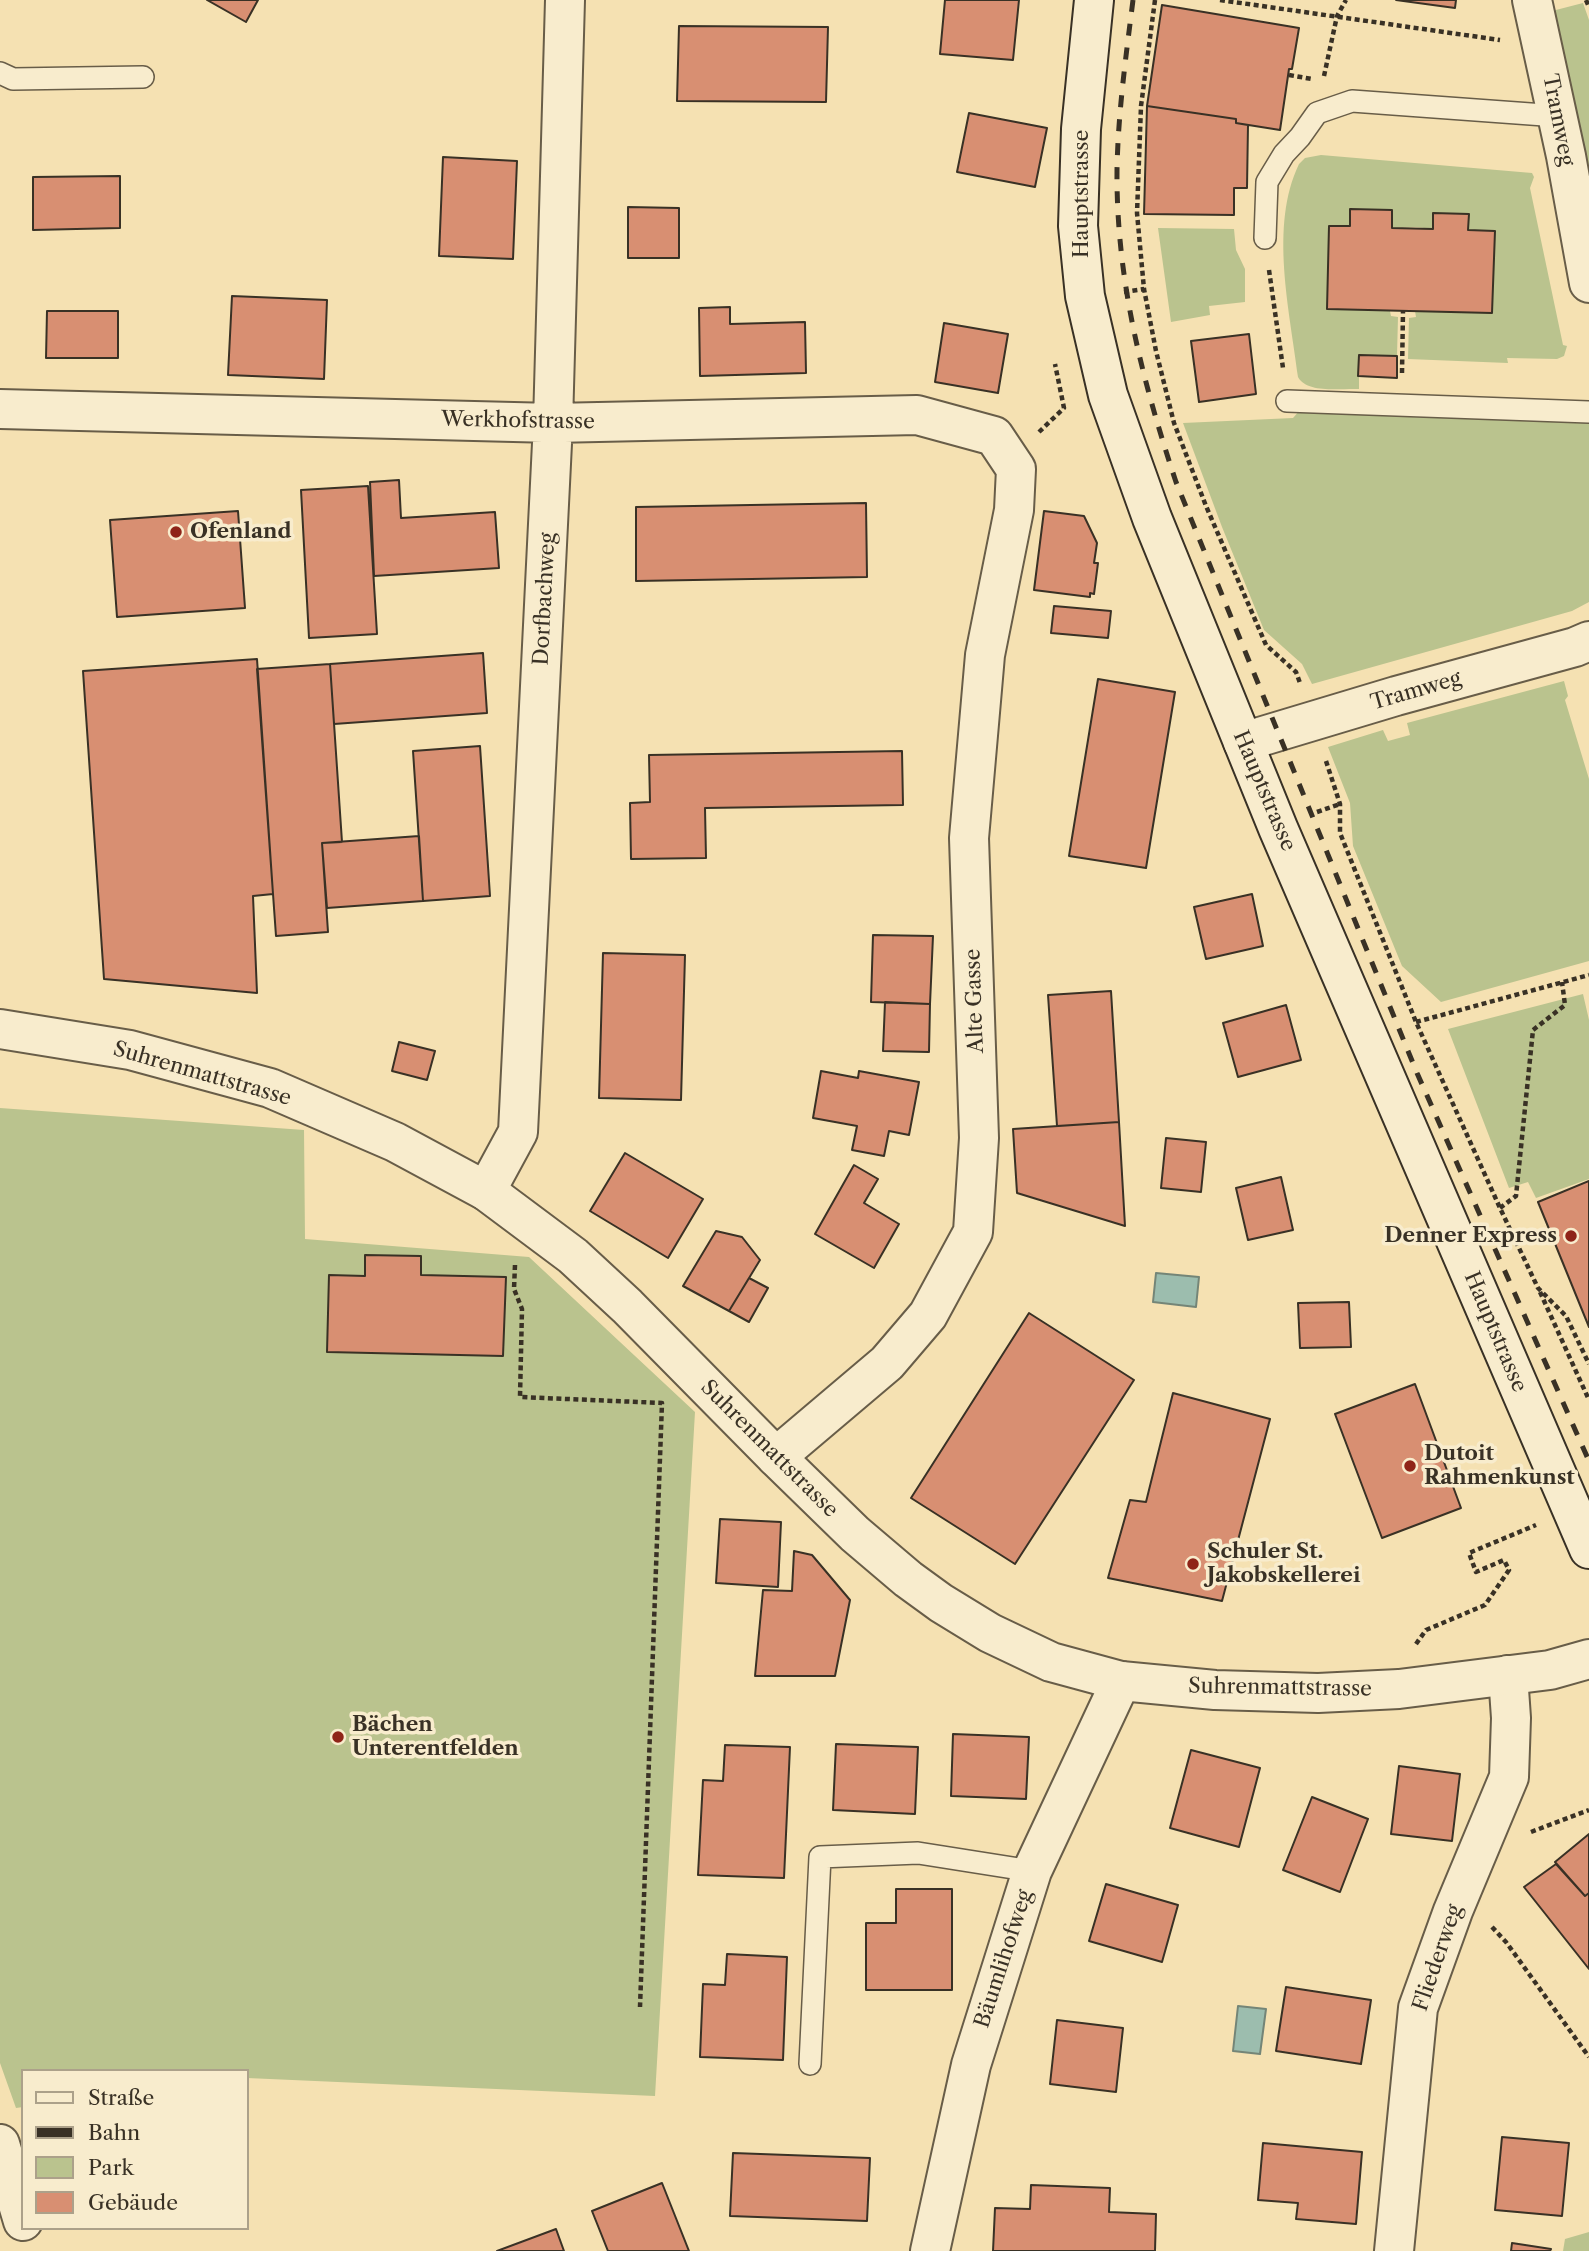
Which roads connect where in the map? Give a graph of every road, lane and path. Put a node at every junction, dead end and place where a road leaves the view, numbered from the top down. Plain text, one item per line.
1 (565, 0) edge
2 (1094, 0) edge
3 (1155, 0) edge
4 (1220, 0) edge
5 (1346, 0) edge
6 (1532, 0) edge
7 (1587, 0) edge
8 (1589, 7) edge
9 (1337, 16) junction
10 (1544, 47) junction
11 (0, 73) edge
12 (1289, 75) dead end
13 (143, 77) dead end
14 (1558, 116) junction
15 (1265, 238) joint
16 (1589, 283) edge
17 (1404, 311) dead end
18 (1054, 362) dead end
19 (1287, 401) joint
20 (1401, 405) junction
21 (0, 409) edge
22 (1589, 412) edge
23 (553, 423) junction
24 (1016, 470) junction
25 (1589, 641) edge
26 (1313, 721) junction
27 (1243, 742) junction
28 (1340, 804) junction
29 (1311, 814) dead end
30 (1589, 975) edge
31 (1562, 982) junction
32 (1416, 1022) junction
33 (0, 1029) edge
34 (486, 1191) junction
35 (1500, 1208) junction
36 (519, 1215) junction
37 (1538, 1288) junction
38 (1589, 1364) edge
39 (1589, 1400) edge
40 (776, 1457) junction
41 (1514, 1533) dead end
42 (1589, 1549) edge
43 (1411, 1650) dead end
44 (1589, 1659) edge
45 (1508, 1675) junction
46 (1121, 1681) junction
47 (1032, 1871) junction
48 (1461, 1892) junction
49 (640, 2007) dead end
50 (1589, 2057) edge
51 (810, 2064) dead end
52 (0, 2144) edge
53 (21, 2214) edge
54 (26, 2230) edge
55 (32, 2251) edge
56 (930, 2251) edge
57 (1394, 2251) edge

1 - 23 street, Dorfbachweg
2 - 27 street, Hauptstrasse
3 - 26 path
4 - 9 path
5 - 9 path
6 - 10 street, Tramweg
7 - 8 path
9 - 10 path
9 - 12 path
10 - 14 street, Tramweg
11 - 13 lane
14 - 15 lane
14 - 16 street, Tramweg
15 - 19 path
17 - 20 path
18 - 24 path
19 - 20 lane
20 - 22 lane
21 - 23 street, Werkhofstrasse
23 - 24 street, Werkhofstrasse
23 - 34 street, Dorfbachweg
24 - 40 street, Alte Gasse
25 - 26 street, Tramweg
26 - 27 street, Tramweg
26 - 28 path
27 - 42 street, Hauptstrasse
28 - 29 path
28 - 32 path
30 - 31 path
31 - 32 path
31 - 35 path
32 - 35 path
33 - 34 street, Suhrenmattstrasse
34 - 36 street, Suhrenmattstrasse
35 - 37 path
36 - 40 street, Suhrenmattstrasse
36 - 49 path
37 - 38 path
37 - 39 path
40 - 46 street, Suhrenmattstrasse
41 - 43 path
44 - 45 street, Suhrenmattstrasse
45 - 46 street, Suhrenmattstrasse
45 - 48 street, Fliederweg
46 - 47 street, Bäumlihofweg
47 - 51 lane
47 - 56 street, Bäumlihofweg
48 - 50 path
48 - 57 street, Fliederweg
52 - 53 street
54 - 55 street

